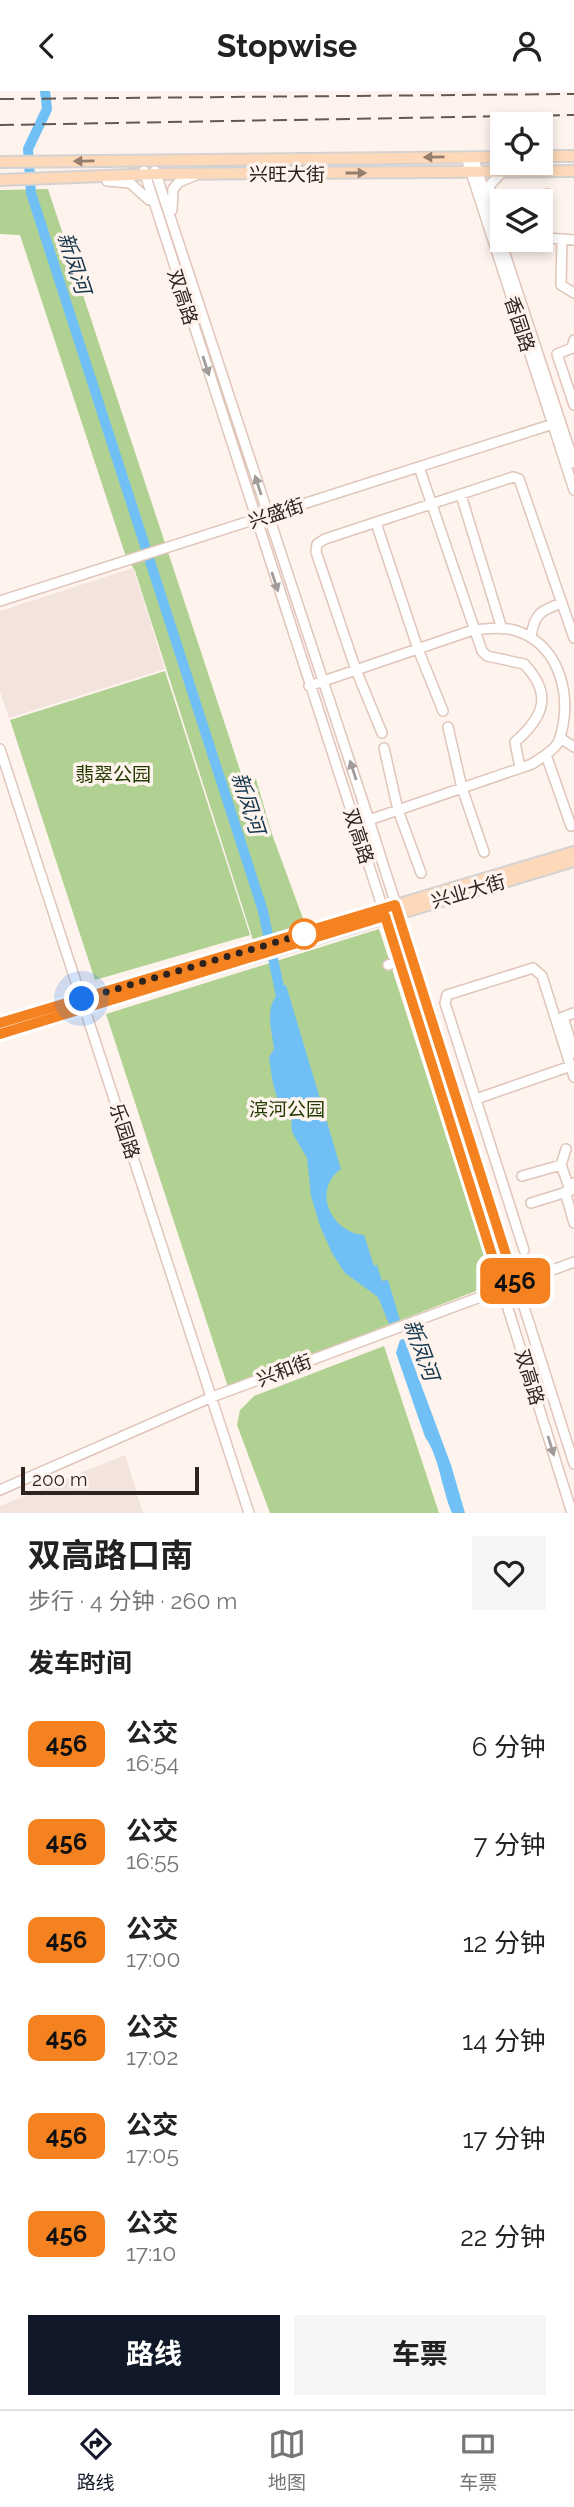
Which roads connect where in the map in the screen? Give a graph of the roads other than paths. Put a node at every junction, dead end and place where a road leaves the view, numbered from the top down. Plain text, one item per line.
1 (553, 156) edge
2 (574, 156) edge
3 (469, 157) junction
4 (490, 157) edge
5 (148, 160) junction
6 (188, 160) junction
7 (124, 161) junction
8 (5, 162) edge
9 (553, 171) edge
10 (574, 171) edge
11 (490, 172) edge
12 (474, 173) junction
13 (150, 174) junction
14 (195, 174) junction
15 (124, 175) junction
16 (499, 175) edge
17 (67, 177) junction
18 (5, 180) edge
19 (490, 189) edge
20 (490, 204) edge
21 (154, 206) junction
22 (553, 238) edge
23 (562, 239) junction
24 (574, 240) edge
25 (179, 246) junction
26 (506, 252) edge
27 (574, 293) edge
28 (574, 340) edge
29 (573, 402) edge
30 (553, 424) junction
31 (574, 463) edge
32 (418, 467) junction
33 (574, 490) edge
34 (461, 495) junction
35 (431, 505) junction
36 (268, 516) junction
37 (255, 520) junction
38 (376, 523) junction
39 (0, 601) edge
40 (562, 603) junction
41 (502, 629) junction
42 (473, 630) junction
43 (530, 637) junction
44 (574, 638) edge
45 (418, 649) junction
46 (356, 670) junction
47 (323, 681) junction
48 (309, 686) junction
49 (443, 711) dead end
50 (449, 727) dead end
51 (382, 733) dead end
52 (560, 738) junction
53 (574, 747) edge
54 (384, 748) dead end
55 (0, 749) edge
56 (546, 755) junction
57 (520, 768) junction
58 (462, 788) junction
59 (398, 810) junction
60 (369, 820) junction
61 (571, 826) dead end
62 (484, 852) dead end
63 (574, 852) edge
64 (574, 861) edge
65 (421, 873) dead end
66 (396, 909) junction
67 (384, 913) junction
68 (399, 961) junction
69 (388, 965) dead end
70 (83, 1004) junction
71 (574, 1013) edge
72 (0, 1023) edge
73 (0, 1034) edge
74 (574, 1053) edge
75 (571, 1066) junction
76 (574, 1077) edge
77 (476, 1099) junction
78 (566, 1149) dead end
79 (561, 1165) junction
80 (522, 1176) dead end
81 (570, 1189) edge
82 (531, 1203) dead end
83 (574, 1223) edge
84 (524, 1249) dead end
85 (574, 1262) edge
86 (515, 1283) junction
87 (502, 1287) junction
88 (212, 1397) junction
89 (574, 1464) edge
90 (0, 1490) edge
91 (249, 1513) edge
92 (572, 1513) edge

1 - 2 main road
3 - 4 main road, 兴旺大街
3 -> 6 main road, 兴旺大街
3 - 12 street, 香园路
5 - 6 main road, 兴旺大街
5 - 7 main road, 兴旺大街
5 - 13 street, 双高路
6 - 14 main road
7 -> 8 main road, 兴旺大街
7 - 15 main road
9 - 10 main road, 兴旺大街
11 - 12 main road, 兴旺大街
14 -> 12 main road, 兴旺大街
12 - 20 street, 香园路
12 - 30 street, 香园路
13 - 14 main road, 兴旺大街
13 - 15 main road, 兴旺大街
13 - 21 street, 双高路
13 - 25 street, 双高路
14 - 25 street
15 - 17 main road, 兴旺大街
16 - 19 street
17 - 18 main road, 兴旺大街
17 - 21 street
21 -> 37 street, 双高路
22 - 23 street
23 - 24 street
23 - 27 street
36 -> 25 street, 双高路
26 - 31 street, 香园路
28 - 29 street
30 - 32 street, 兴盛街
30 - 33 street, 香园路
32 - 35 street
32 - 36 street, 兴盛街
34 - 35 street
34 - 40 street
34 - 41 street
35 - 38 street
35 - 42 street
36 - 37 street, 兴盛街
36 - 47 street, 双高路
37 - 39 street, 兴盛街
37 -> 48 street, 双高路
38 - 45 street
38 - 46 street
40 - 43 street
40 - 44 street
41 - 42 street
41 - 43 street
42 - 45 street
42 - 57 street
43 - 52 street
45 - 46 street
45 - 49 street
46 - 47 street
46 - 51 street
47 - 48 street
60 -> 47 street, 双高路
48 - 67 street, 双高路
50 - 58 street
52 - 53 street
52 - 56 street
54 - 59 street
55 - 70 street, 乐园路
56 - 57 street
56 - 61 street
57 - 58 street
58 - 59 street
58 - 62 street
59 - 60 street
59 - 65 street
60 - 66 street, 双高路
63 - 66 main road, 兴业大街
64 - 66 main road, 兴业大街
66 - 67 main road, 兴业大街
66 - 86 street, 双高路
67 - 68 street, 双高路
67 - 70 main road, 兴业大街
68 - 69 street
68 - 87 street, 双高路
70 - 72 main road, 兴业大街
70 - 73 main road, 兴业大街
70 - 88 street, 乐园路
71 - 74 street
75 - 76 street
75 - 77 street
75 - 77 street
77 - 84 street
78 - 79 street
79 - 80 street
79 - 81 street
81 - 82 street
81 - 83 street
85 - 86 street, 兴和街
86 - 87 street, 兴和街
86 - 89 street, 双高路
87 - 88 street, 兴和街
87 -> 92 street, 双高路
88 - 90 street, 兴和街
88 - 91 street, 乐园路

